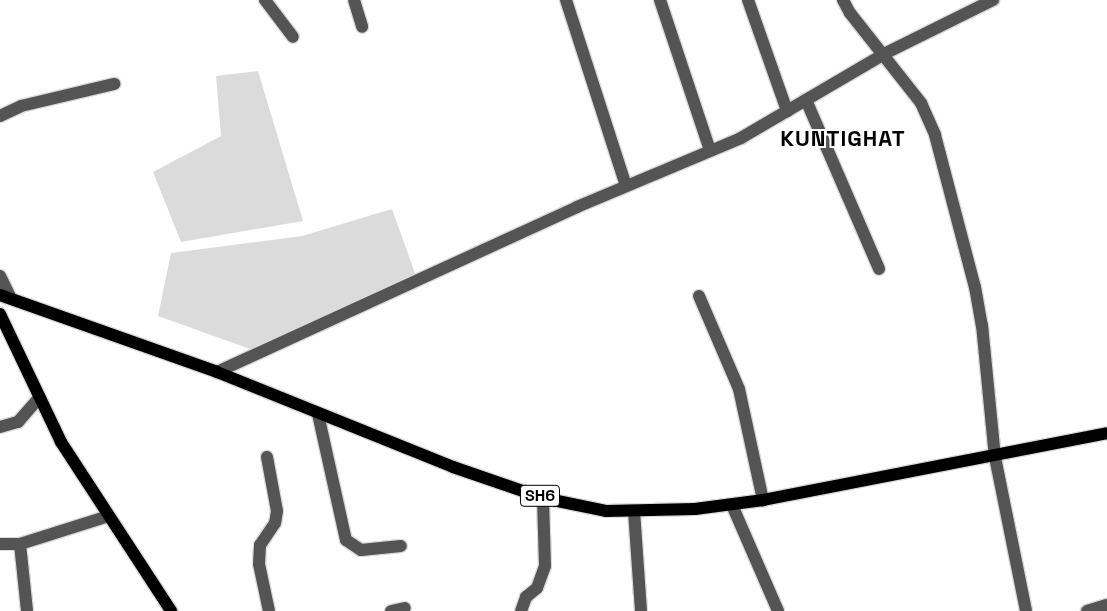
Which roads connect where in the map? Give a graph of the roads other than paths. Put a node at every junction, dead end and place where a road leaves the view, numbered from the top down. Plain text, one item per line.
1 (265, 0) edge
2 (354, 0) edge
3 (566, 0) edge
4 (660, 0) edge
5 (748, 0) edge
6 (844, 0) edge
7 (993, 0) edge
8 (362, 27) dead end
9 (293, 37) dead end
10 (884, 54) junction
11 (114, 84) dead end
12 (806, 100) junction
13 (788, 111) junction
14 (0, 116) edge
15 (710, 150) junction
16 (626, 186) junction
17 (879, 269) dead end
18 (0, 276) edge
19 (699, 296) dead end
20 (6, 297) edge
21 (0, 314) edge
22 (4, 334) edge
23 (217, 372) junction
24 (40, 398) junction
25 (318, 414) junction
26 (0, 427) edge
27 (1107, 434) edge
28 (267, 457) dead end
29 (995, 457) junction
30 (543, 498) junction
31 (762, 500) junction
32 (732, 505) junction
33 (634, 511) junction
34 (109, 516) junction
35 (0, 544) edge
36 (20, 544) junction
37 (401, 546) dead end
38 (1107, 605) edge
39 (405, 608) dead end
40 (27, 611) edge
41 (171, 611) edge
42 (269, 611) edge
43 (392, 611) edge
44 (521, 611) edge
45 (641, 611) edge
46 (778, 611) edge
47 (1026, 611) edge
48 (1087, 611) edge

1 - 9 street
2 - 8 street
3 - 16 street
4 - 15 street
5 - 13 street
6 - 10 street
7 - 10 street
10 - 12 street
10 - 29 street
11 - 14 street
12 - 13 street
12 - 17 street
13 - 15 street
15 - 16 street
16 - 23 street
18 - 20 street
19 - 31 street
20 - 23 main road, SH6
21 - 22 main road
22 - 24 main road
23 - 25 main road, SH6
24 - 26 street
24 - 34 main road
25 - 30 main road, SH6
25 - 37 street
27 - 29 main road, SH6
28 - 42 street
29 - 31 main road, SH6
29 - 47 street
30 - 33 main road, SH6
30 - 44 street
31 - 32 main road, SH6
32 - 33 main road, SH6
32 - 46 street
33 - 45 street
34 - 36 street
34 - 41 main road
35 - 36 street
36 - 40 street
38 - 48 street
39 - 43 street

